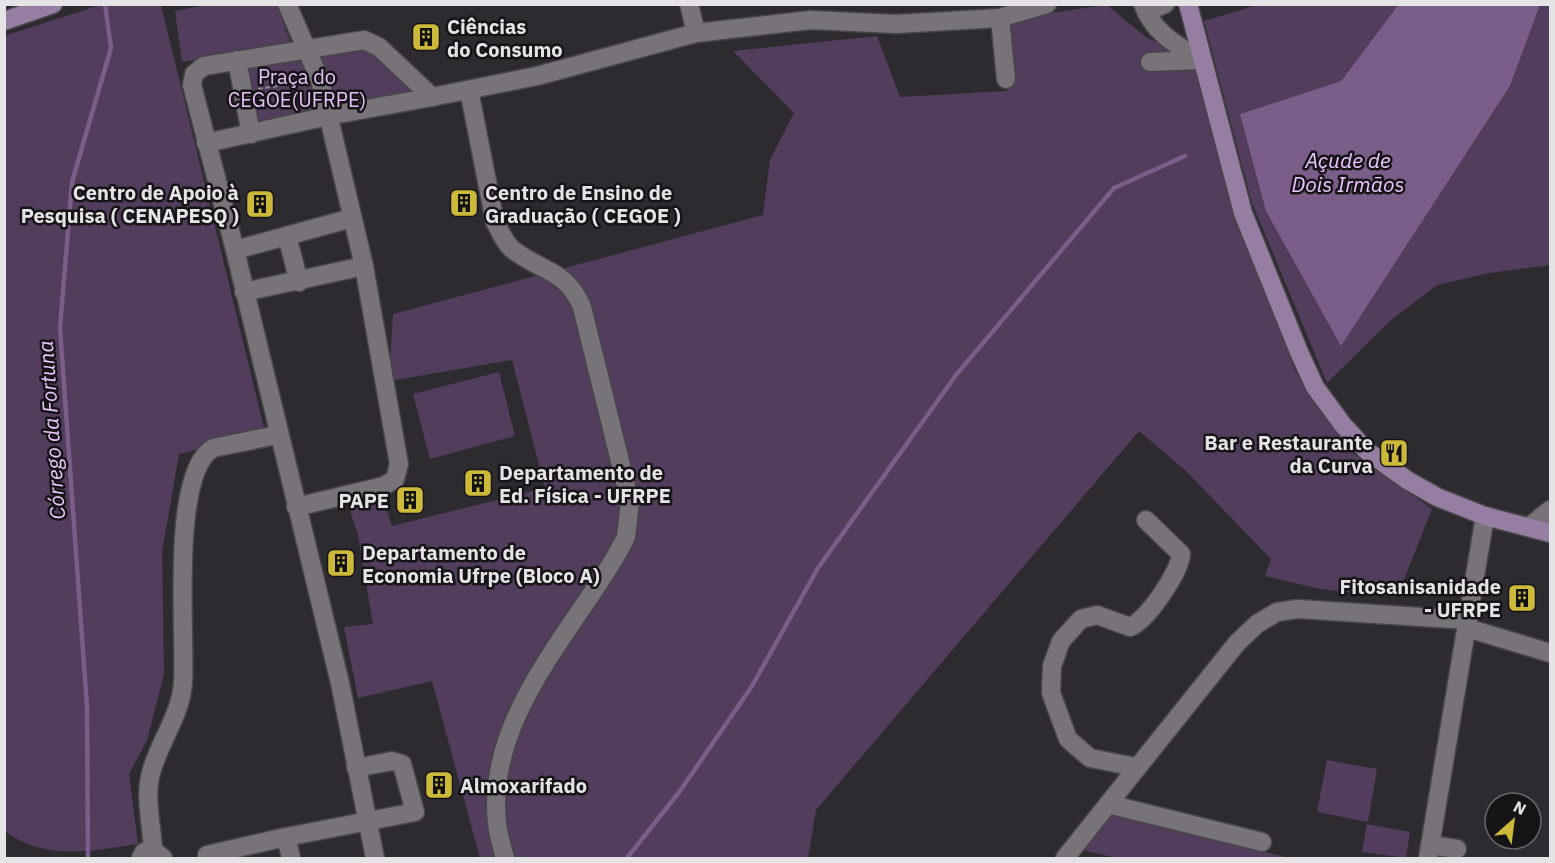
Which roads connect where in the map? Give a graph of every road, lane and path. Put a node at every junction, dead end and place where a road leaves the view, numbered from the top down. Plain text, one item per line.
1 (53, 4) edge
2 (286, 4) edge
3 (689, 4) edge
4 (1047, 4) edge
5 (1143, 4) edge
6 (1150, 4) edge
7 (1165, 4) edge
8 (1188, 4) edge
9 (1000, 18) junction
10 (4, 21) edge
11 (696, 33) junction
12 (304, 48) junction
13 (237, 60) junction
14 (1201, 60) junction
15 (1149, 62) dead end
16 (1006, 79) dead end
17 (320, 80) junction
18 (469, 90) junction
19 (243, 91) junction
20 (432, 97) junction
21 (328, 116) junction
22 (251, 134) junction
23 (206, 143) junction
24 (352, 218) junction
25 (287, 236) junction
26 (235, 250) junction
27 (364, 266) junction
28 (299, 282) junction
29 (244, 292) junction
30 (277, 435) junction
31 (296, 507) junction
32 (1551, 510) edge
33 (1485, 516) junction
34 (1146, 520) dead end
35 (1529, 527) junction
36 (1551, 533) edge
37 (1467, 624) junction
38 (1551, 653) edge
39 (1136, 767) junction
40 (356, 768) junction
41 (1107, 804) junction
42 (367, 821) junction
43 (286, 837) junction
44 (1262, 842) dead end
45 (1457, 849) dead end
46 (1429, 852) edge
47 (147, 855) edge
48 (207, 855) dead end
49 (291, 858) edge
50 (375, 858) edge
51 (505, 858) edge
52 (1065, 858) edge

1 - 10 main road
2 - 12 street
3 - 11 street
4 - 9 street
5 - 14 street
6 - 7 street
8 - 14 main road
9 - 11 street
9 - 16 street
11 - 18 street
12 - 13 street
12 - 17 street
12 - 20 street
13 - 19 street
13 - 23 street
14 - 15 street
14 - 33 main road
17 - 19 path
17 - 21 street
18 - 20 street
18 - 51 street
19 - 22 street
20 - 21 street
21 - 22 street
21 - 24 street
22 - 23 street
23 - 26 street
24 - 25 street
24 - 27 street
25 - 26 street
25 - 28 street
26 - 29 street
27 - 28 street
27 - 31 street
28 - 29 street
29 - 30 street
30 - 31 street
30 - 47 street
31 - 40 street
32 - 35 street
33 - 35 main road
33 - 37 street
34 - 39 street
35 - 36 main road
37 - 38 street
37 - 39 street
37 - 46 street
39 - 41 street
40 - 42 street
40 - 42 street
41 - 44 street
41 - 52 street
42 - 43 street
42 - 50 street
43 - 48 street
43 - 49 street
45 - 46 street

